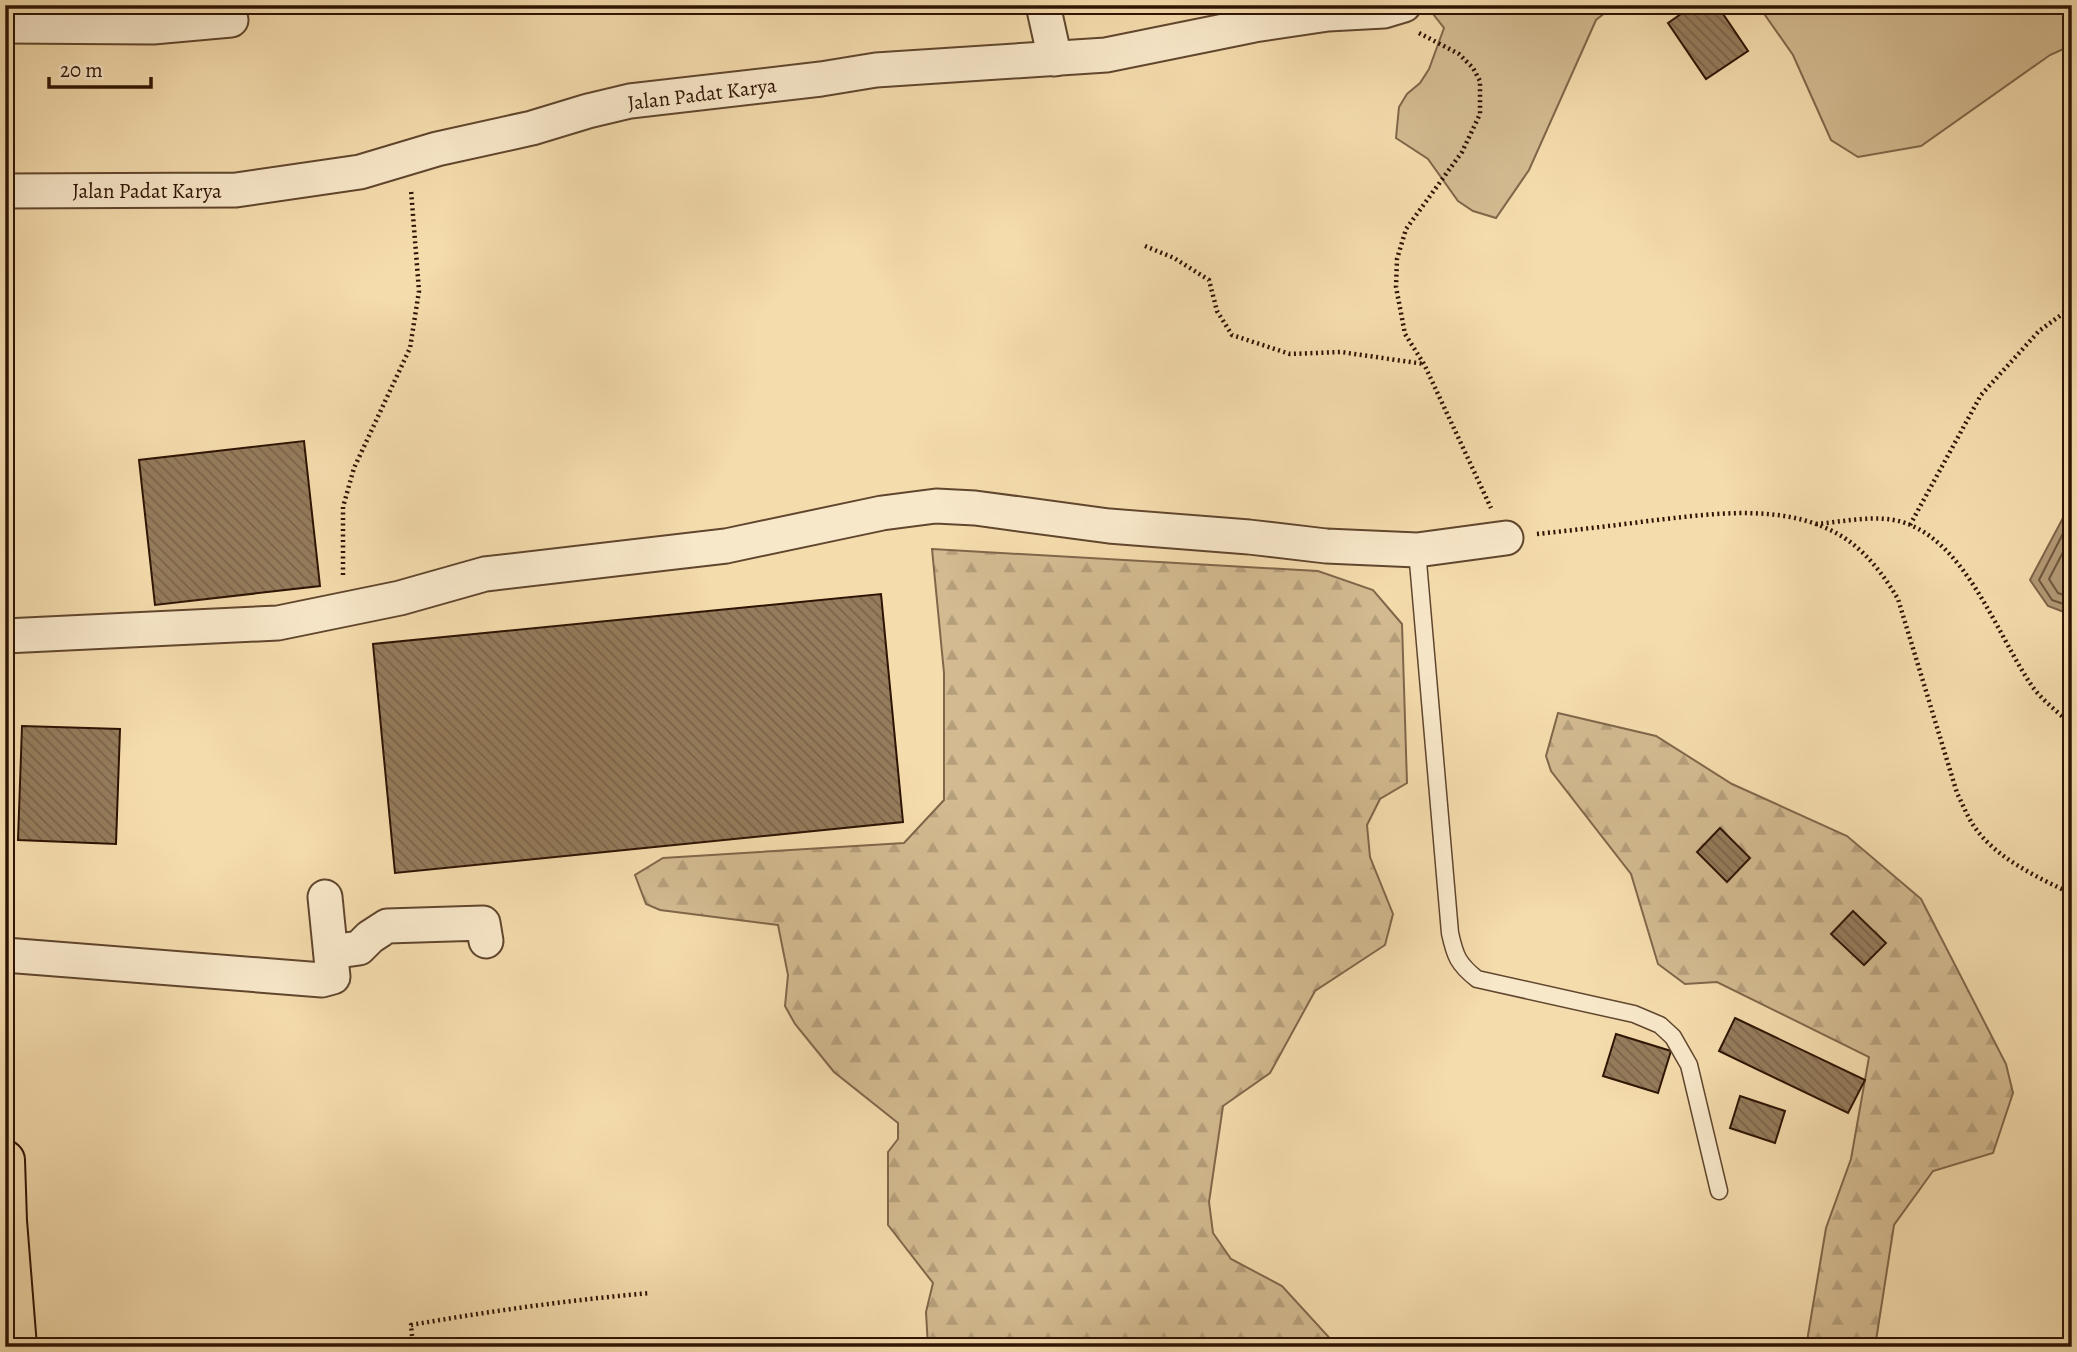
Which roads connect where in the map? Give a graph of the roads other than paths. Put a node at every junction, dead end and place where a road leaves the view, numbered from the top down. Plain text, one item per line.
1 (1043, 5) edge
2 (1394, 8) edge
3 (231, 20) dead end
4 (5, 26) edge
5 (1055, 59) junction
6 (5, 191) edge
7 (1506, 538) road end
8 (1417, 550) junction
9 (5, 636) edge
10 (325, 897) dead end
11 (486, 940) dead end
12 (331, 953) junction
13 (5, 955) edge
14 (5, 1160) edge
15 (1719, 1191) dead end
16 (18, 1347) edge

1 - 5 street
2 - 5 street, Jalan Padat Karya
3 - 4 street
5 - 6 street, Jalan Padat Karya
7 - 8 street
8 - 9 street
8 - 15 lane
10 - 12 street
11 - 12 street
12 - 13 street
14 - 16 highway

